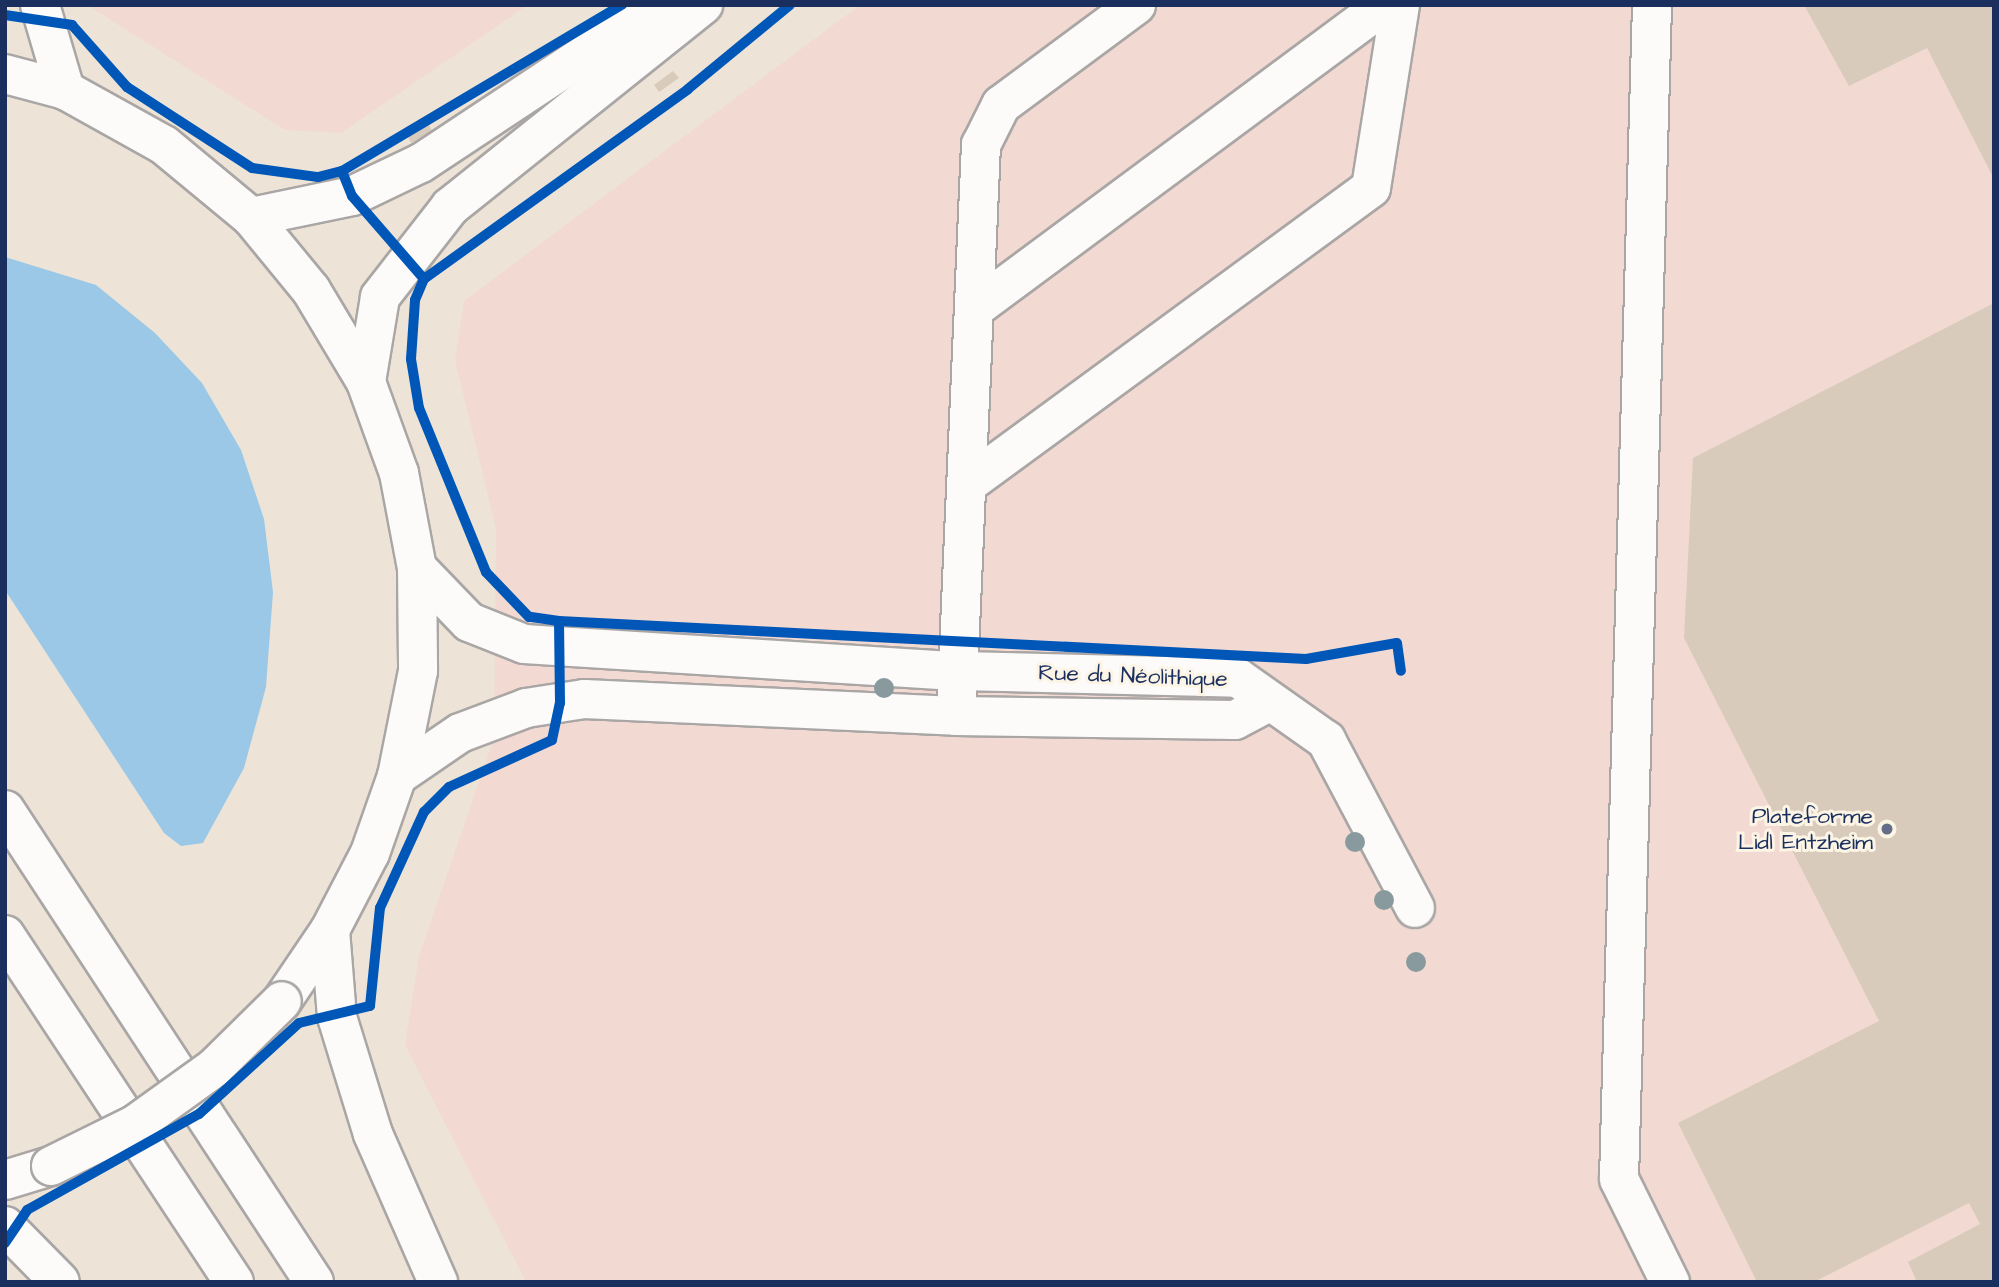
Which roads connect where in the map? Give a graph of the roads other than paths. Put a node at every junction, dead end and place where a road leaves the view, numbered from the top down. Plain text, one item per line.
1 (40, 5) edge
2 (660, 5) edge
3 (703, 5) edge
4 (1136, 5) edge
5 (1384, 5) edge
6 (1400, 5) edge
7 (1652, 5) edge
8 (5, 74) edge
9 (65, 90) junction
10 (251, 217) junction
11 (974, 309) junction
12 (366, 382) junction
13 (966, 485) junction
14 (417, 568) junction
15 (959, 671) junction
16 (1269, 702) junction
17 (956, 716) junction
18 (397, 776) junction
19 (5, 810) edge
20 (1415, 908) dead end
21 (330, 930) junction
22 (5, 935) edge
23 (5, 1180) edge
24 (5, 1226) edge
25 (60, 1282) edge
26 (234, 1282) edge
27 (314, 1282) edge
28 (438, 1282) edge
29 (1671, 1282) edge

1 - 9 main road
2 - 10 main road
3 - 12 main road
4 - 11 main road
5 - 11 main road
6 - 13 main road
7 - 29 main road
8 - 9 main road
9 - 10 main road
10 - 12 main road
11 - 13 main road
12 - 14 main road
13 - 15 main road
14 - 15 main road, Rue du Néolithique
14 - 18 main road
15 - 16 main road, Rue du Néolithique
15 - 17 main road
16 - 17 main road, Rue du Néolithique
16 - 20 main road
17 - 18 main road, Rue du Néolithique
18 - 21 main road
19 - 27 main road
21 - 23 main road, bridge
21 - 28 main road
22 - 26 main road
24 - 25 main road

